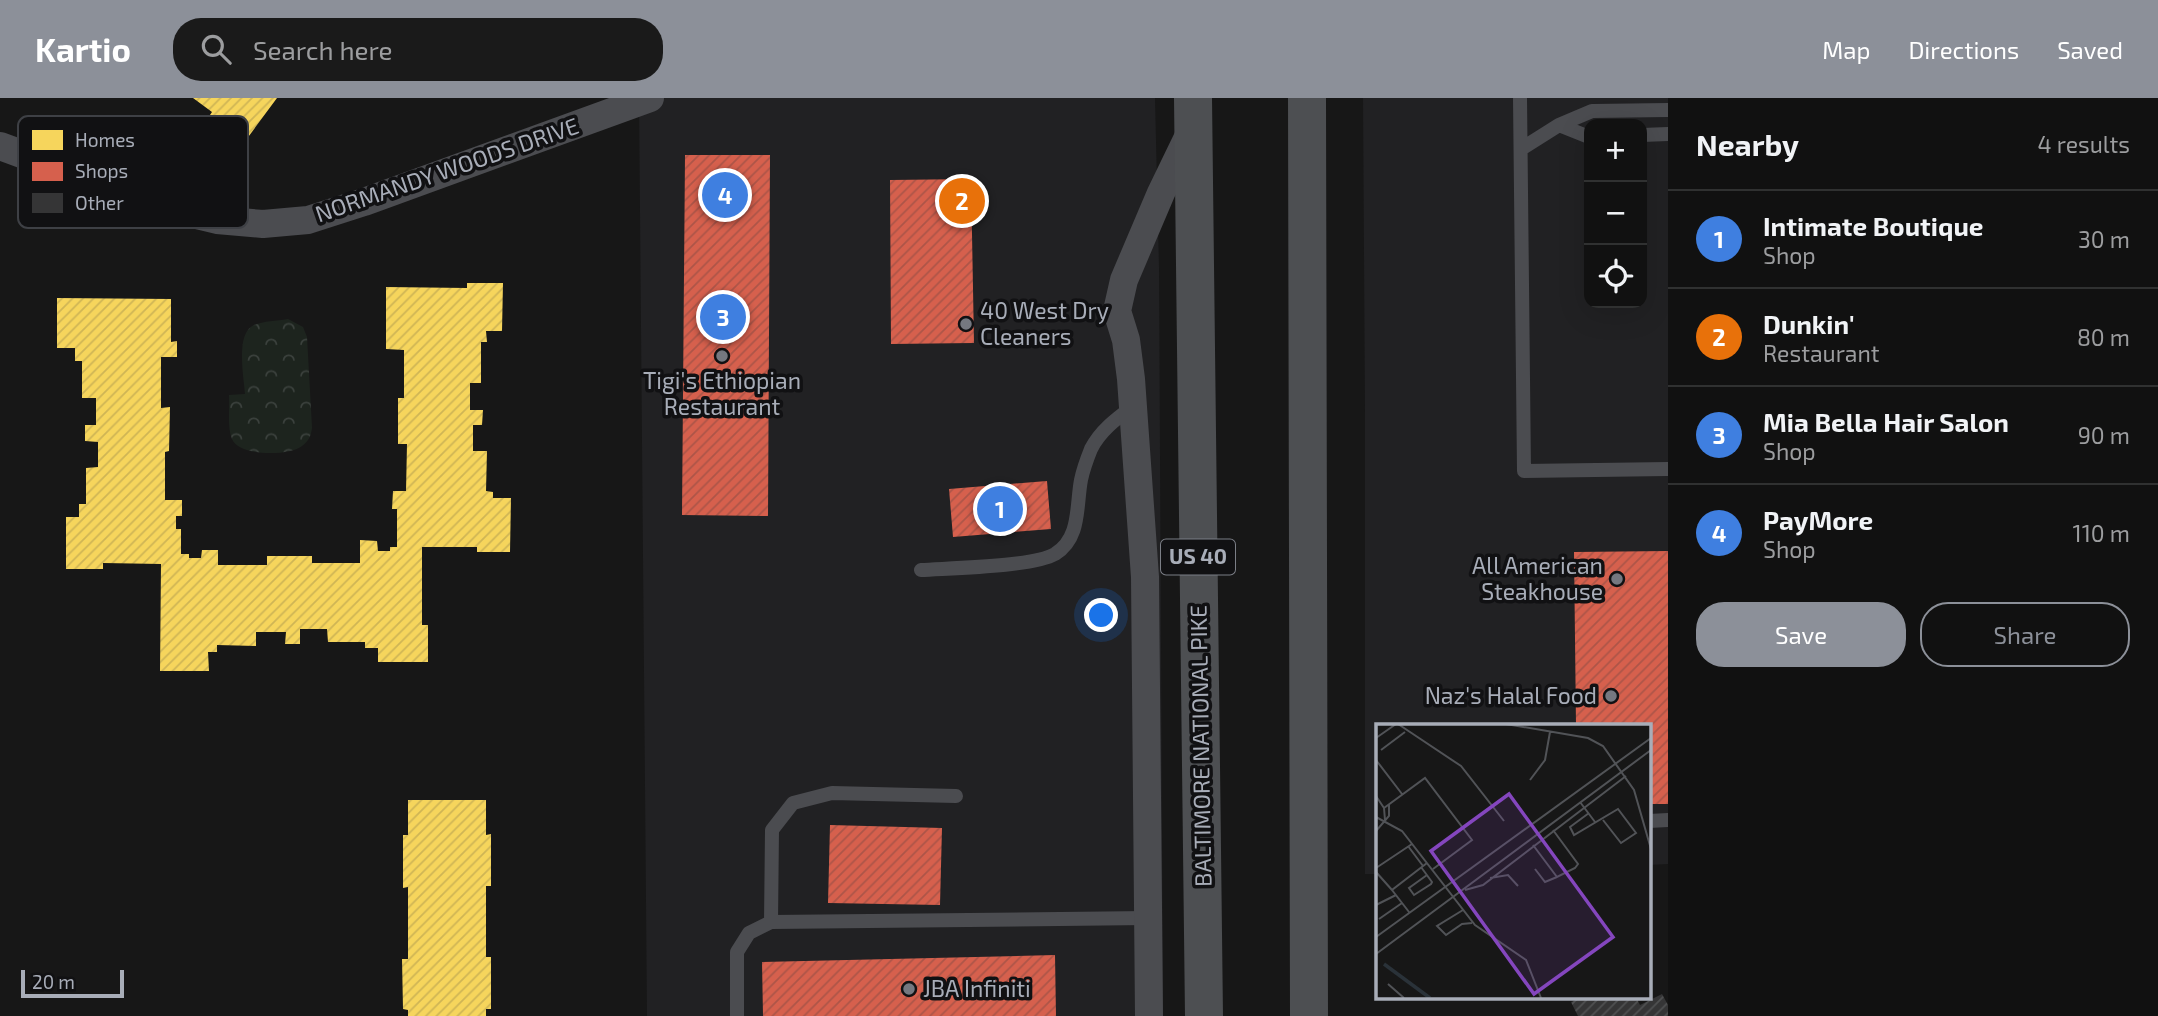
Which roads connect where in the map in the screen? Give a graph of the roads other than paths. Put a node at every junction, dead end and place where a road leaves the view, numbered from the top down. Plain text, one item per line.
1 (650, 98) edge
2 (1307, 98) edge
3 (1520, 98) edge
4 (1668, 110) edge
5 (1193, 113) edge
6 (1559, 125) junction
7 (1668, 134) edge
8 (1584, 135) edge
9 (1647, 135) edge
10 (0, 146) edge
11 (1521, 149) junction
12 (18, 153) edge
13 (248, 223) edge
14 (1132, 407) junction
15 (1668, 469) edge
16 (921, 570) dead end
17 (956, 796) dead end
18 (1668, 820) edge
19 (1650, 821) edge
20 (1148, 918) junction
21 (771, 922) junction
22 (737, 1016) edge
23 (1149, 1016) edge
24 (1204, 1016) edge
25 (1309, 1016) edge

1 - 13 street, NORMANDY WOODS DRIVE
2 - 25 main road
3 - 11 lane
4 - 6 lane
5 - 14 street
5 - 24 main road, BALTIMORE NATIONAL PIKE / US 40
6 - 8 lane
6 - 11 lane
7 - 9 lane
10 - 12 street, NORMANDY WOODS DRIVE
11 - 15 lane
14 - 16 lane
14 - 20 street
17 - 21 lane
18 - 19 lane
20 - 21 lane
20 - 23 street
21 - 22 lane

